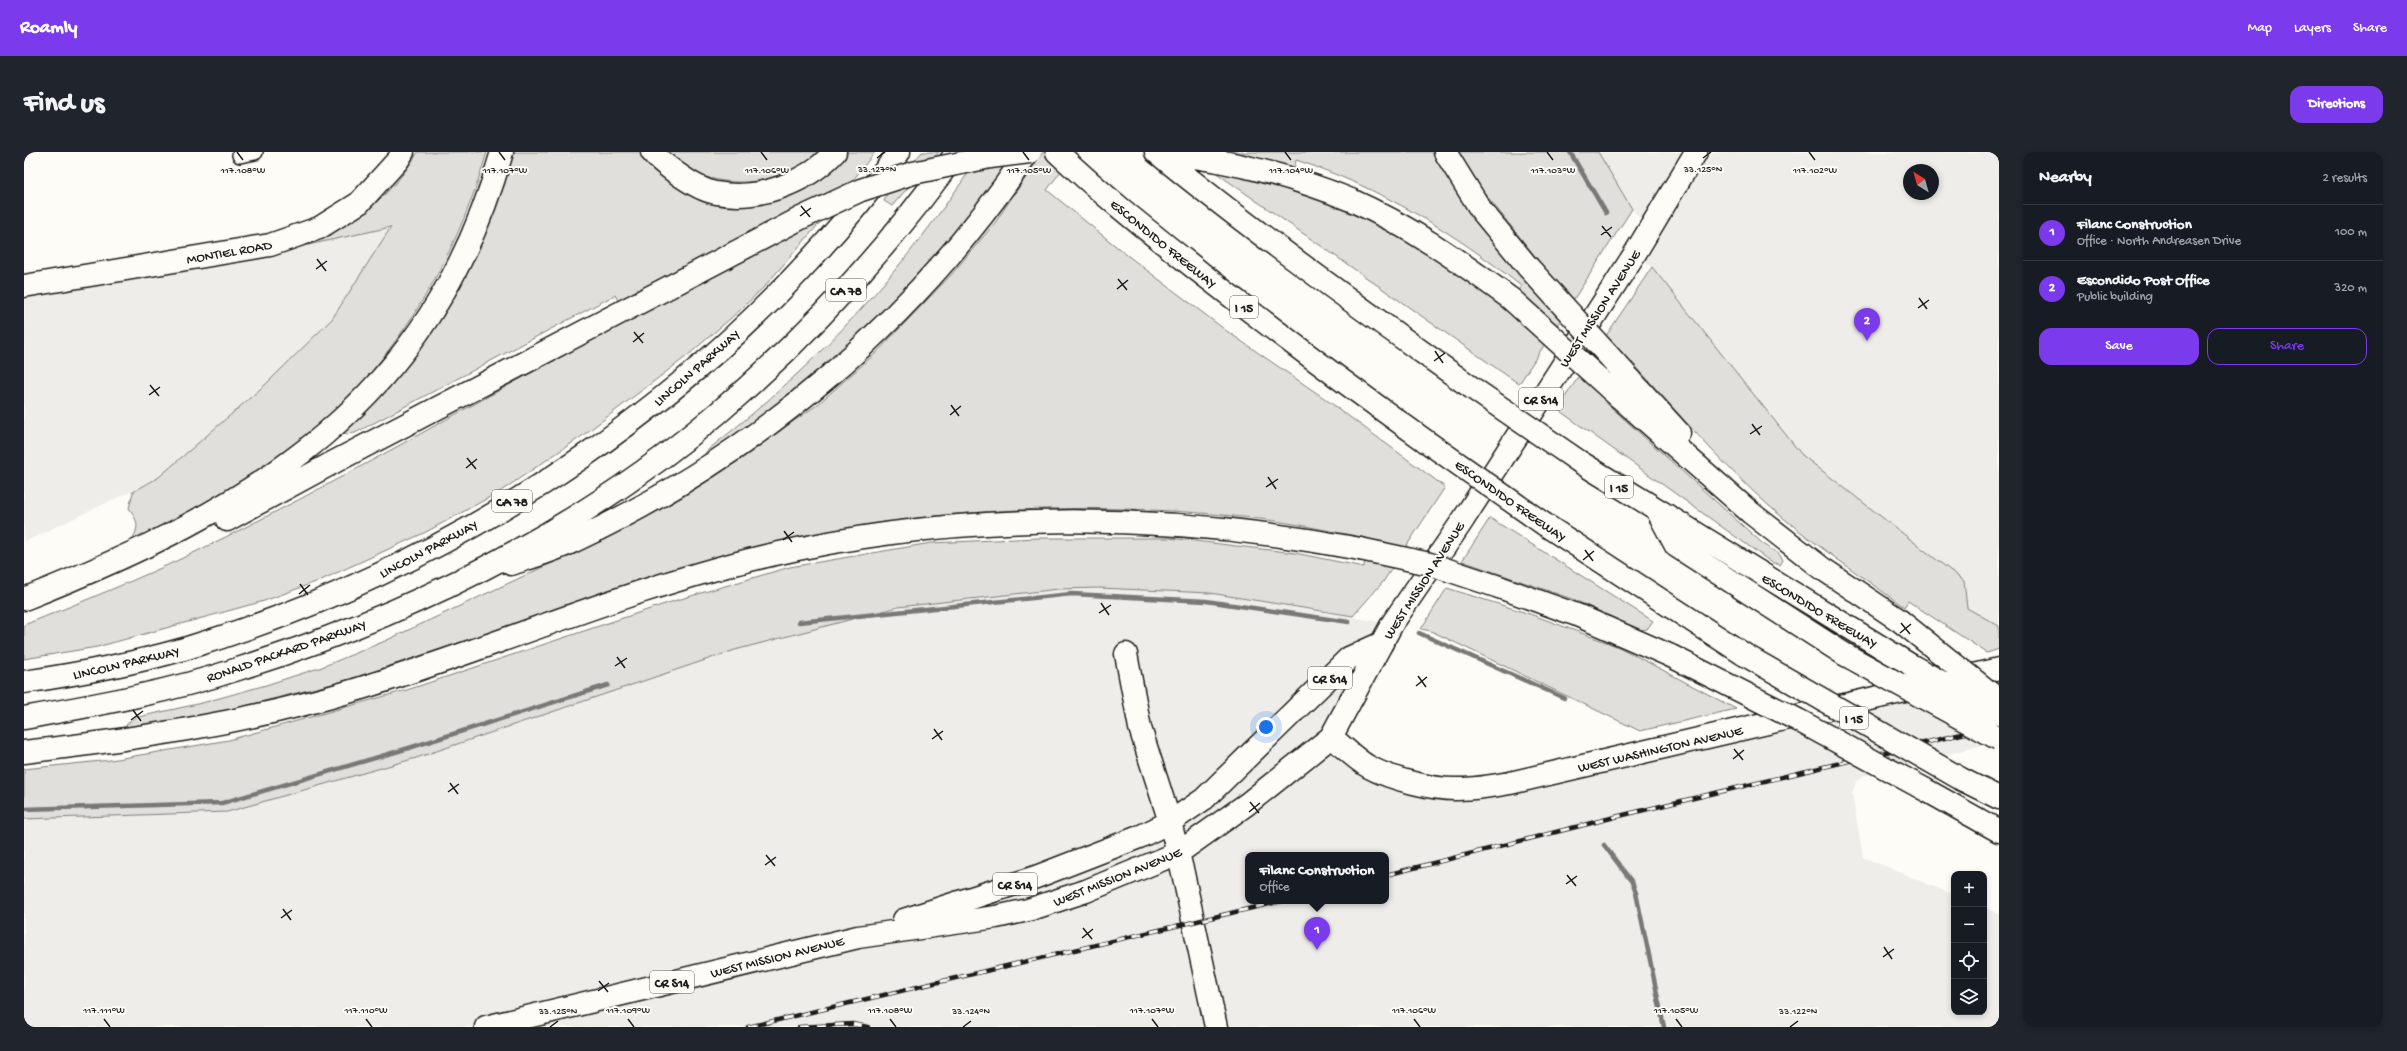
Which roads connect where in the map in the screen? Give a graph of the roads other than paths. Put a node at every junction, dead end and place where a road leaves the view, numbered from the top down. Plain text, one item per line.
1 (403, 152) edge
2 (502, 152) edge
3 (652, 152) edge
4 (835, 152) edge
5 (899, 152) edge
6 (958, 152) edge
7 (1029, 152) edge
8 (1157, 152) edge
9 (1445, 152) edge
10 (1696, 152) edge
11 (1063, 158) edge
12 (24, 286) edge
13 (1624, 387) junction
14 (1658, 512) junction
15 (450, 586) junction
16 (24, 599) edge
17 (24, 612) edge
18 (1382, 643) junction
19 (1126, 654) dead end
20 (1999, 668) edge
21 (24, 682) edge
22 (1999, 700) edge
23 (1999, 714) edge
24 (1791, 717) junction
25 (24, 718) edge
26 (1331, 737) junction
27 (1999, 739) edge
28 (24, 752) edge
29 (1999, 798) edge
30 (1170, 822) junction
31 (1999, 831) edge
32 (1178, 854) junction
33 (858, 937) junction
34 (486, 1027) edge
35 (1216, 1027) edge

1 - 12 main road, MONTIEL ROAD
2 - 16 main road
3 - 4 main road
5 - 21 main road, LINCOLN PARKWAY / CA 78
6 - 15 main road, CA 78
7 - 15 main road
7 - 17 main road, bridge
8 - 13 main road, bridge
8 - 14 main road, ESCONDIDO FREEWAY / I 15, bridge
9 - 13 main road, bridge
10 - 18 main road, WEST MISSION AVENUE / CR S14
11 - 29 main road, ESCONDIDO FREEWAY / I 15, bridge
13 - 22 main road, bridge
14 - 23 main road, ESCONDIDO FREEWAY / I 15, bridge
14 - 27 main road, bridge
15 - 25 main road, RONALD PACKARD PARKWAY / CA 78
18 - 26 main road, WEST MISSION AVENUE / CR S14
18 - 30 main road, WEST MISSION AVENUE / CR S14
19 - 30 main road
20 - 24 main road, WEST WASHINGTON AVENUE
24 - 26 main road, WEST WASHINGTON AVENUE
24 - 28 main road, bridge
24 - 31 main road, bridge
26 - 32 main road, WEST MISSION AVENUE / CR S14
30 - 32 main road
30 - 33 main road, WEST MISSION AVENUE / CR S14
32 - 33 main road, WEST MISSION AVENUE / CR S14
32 - 35 main road
33 - 34 main road, WEST MISSION AVENUE / CR S14

